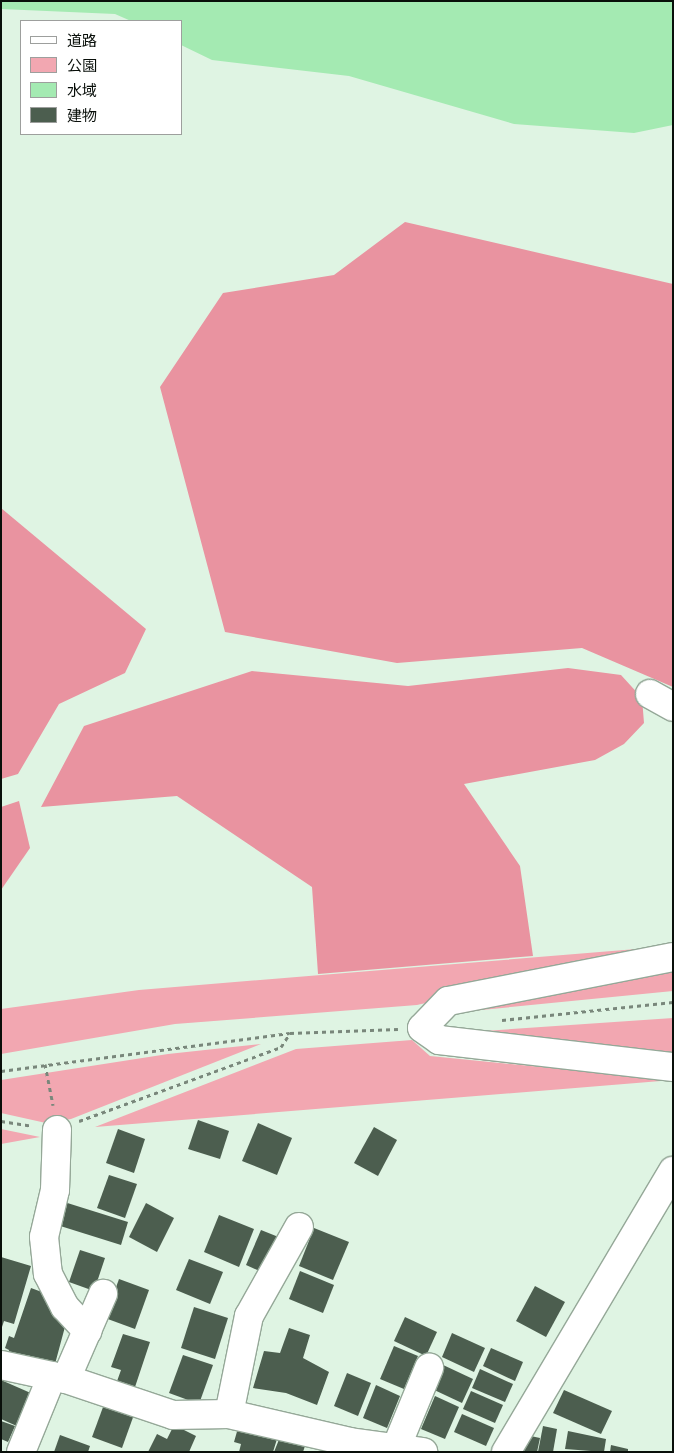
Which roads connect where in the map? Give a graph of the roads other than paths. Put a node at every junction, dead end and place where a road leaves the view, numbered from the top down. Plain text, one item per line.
1 (673, 957) edge
2 (673, 1067) edge
3 (57, 1130) road end
4 (673, 1171) edge
5 (300, 1227) dead end
6 (103, 1294) dead end
7 (87, 1332) junction
8 (1, 1365) edge
9 (429, 1368) dead end
10 (59, 1378) junction
11 (229, 1414) junction
12 (350, 1447) edge
13 (396, 1448) junction
14 (21, 1452) edge
15 (423, 1452) edge
16 (506, 1452) edge

1 - 2 street
3 - 7 street
4 - 16 street
5 - 11 street
6 - 7 street
7 - 10 street
8 - 10 street
9 - 13 street
10 - 11 street
10 - 14 street
11 - 12 street
12 - 13 street
13 - 15 street

